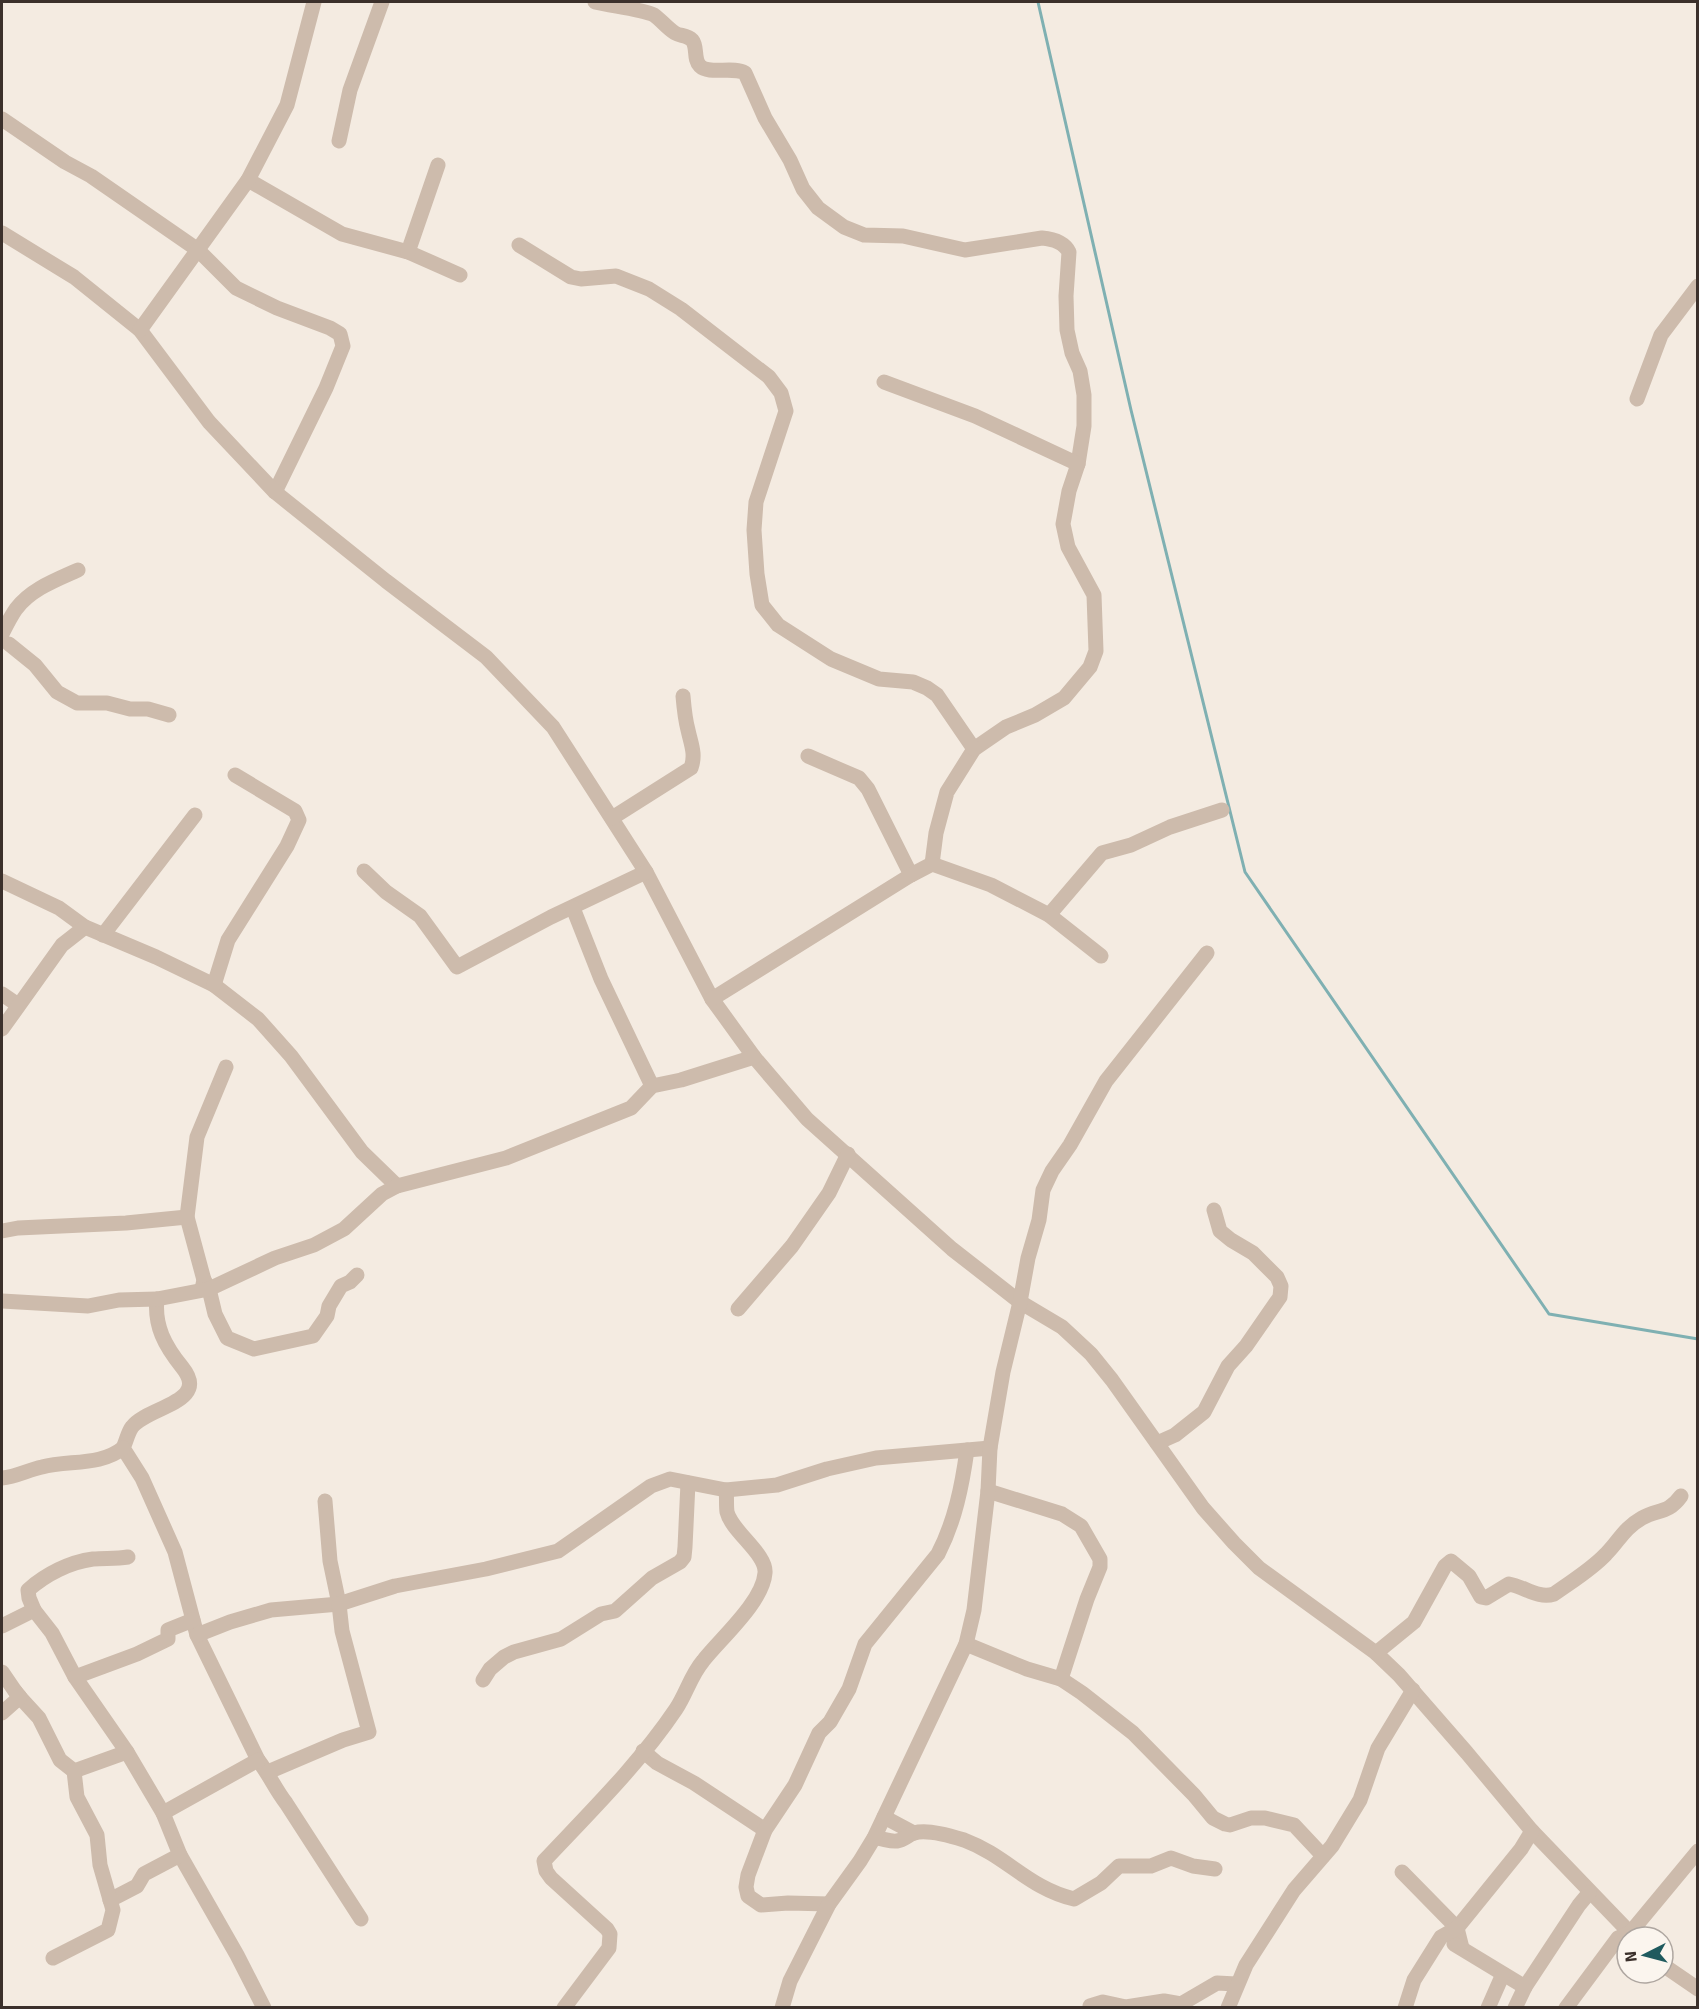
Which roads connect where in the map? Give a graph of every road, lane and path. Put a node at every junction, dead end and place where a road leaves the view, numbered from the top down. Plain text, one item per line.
1 (314, 2) edge
2 (382, 2) edge
3 (595, 2) edge
4 (2, 119) edge
5 (339, 141) dead end
6 (438, 165) dead end
7 (248, 180) junction
8 (2, 233) edge
9 (519, 245) dead end
10 (198, 250) junction
11 (408, 252) junction
12 (460, 275) dead end
13 (1698, 286) edge
14 (140, 330) junction
15 (884, 382) dead end
16 (1637, 399) dead end
17 (1078, 464) junction
18 (275, 492) junction
19 (78, 570) dead end
20 (3, 641) edge
21 (683, 696) dead end
22 (169, 715) dead end
23 (974, 749) junction
24 (808, 756) dead end
25 (235, 775) dead end
26 (1222, 810) dead end
27 (195, 815) dead end
28 (612, 818) junction
29 (932, 864) junction
30 (364, 871) dead end
31 (646, 872) junction
32 (910, 875) junction
33 (2, 881) edge
34 (573, 908) junction
35 (1049, 915) junction
36 (85, 927) junction
37 (103, 934) junction
38 (1207, 953) dead end
39 (1101, 956) dead end
40 (214, 985) junction
41 (2, 993) edge
42 (712, 999) junction
43 (18, 1005) junction
44 (2, 1029) edge
45 (754, 1057) junction
46 (226, 1067) dead end
47 (652, 1086) junction
48 (848, 1154) junction
49 (397, 1186) junction
50 (1214, 1210) dead end
51 (187, 1217) junction
52 (2, 1231) edge
53 (357, 1275) dead end
54 (205, 1286) junction
55 (157, 1299) junction
56 (2, 1301) edge
57 (1020, 1302) junction
58 (738, 1309) dead end
59 (1156, 1443) junction
60 (123, 1448) junction
61 (990, 1448) junction
62 (966, 1450) junction
63 (2, 1478) edge
64 (688, 1483) junction
65 (726, 1490) junction
66 (988, 1491) junction
67 (1681, 1496) dead end
68 (325, 1502) dead end
69 (128, 1557) dead end
70 (339, 1604) junction
71 (34, 1610) junction
72 (2, 1626) edge
73 (195, 1628) junction
74 (966, 1644) junction
75 (1376, 1653) junction
76 (2, 1671) edge
77 (75, 1677) junction
78 (1061, 1678) junction
79 (483, 1680) dead end
80 (1413, 1690) junction
81 (20, 1697) junction
82 (2, 1713) edge
83 (643, 1751) junction
84 (127, 1752) junction
85 (263, 1766) junction
86 (74, 1771) junction
87 (163, 1813) junction
88 (884, 1817) junction
89 (765, 1830) junction
90 (1532, 1831) junction
91 (914, 1833) junction
92 (874, 1838) junction
93 (1698, 1851) edge
94 (180, 1856) junction
95 (1323, 1856) junction
96 (1215, 1869) dead end
97 (1402, 1872) dead end
98 (1589, 1893) junction
99 (110, 1900) junction
100 (829, 1904) junction
101 (361, 1919) dead end
102 (1622, 1925) edge
103 (1640, 1925) edge
104 (1457, 1929) junction
105 (1441, 1936) junction
106 (1615, 1942) edge
107 (1462, 1948) junction
108 (53, 1958) dead end
109 (1675, 1973) edge
110 (1503, 1974) junction
111 (1236, 1984) junction
112 (1526, 1987) junction
113 (1698, 1989) edge
114 (1090, 2006) dead end
115 (264, 2007) edge
116 (564, 2007) edge
117 (782, 2007) edge
118 (1228, 2007) edge
119 (1405, 2007) edge
120 (1488, 2007) edge
121 (1515, 2007) edge
122 (1566, 2007) edge

1 - 7 street
2 - 5 street
3 - 17 street
4 - 10 street
6 - 11 street
7 - 10 street
7 - 11 street
8 - 14 street
9 - 23 street
10 - 14 street
10 - 18 street
11 - 12 street
13 - 16 street
14 - 18 street
15 - 17 street
17 - 23 street
18 - 28 street
19 - 20 street
20 - 22 street
21 - 28 street
23 - 29 street
24 - 32 street
25 - 40 street
26 - 35 street
27 - 37 street
28 - 31 street
29 - 32 street
29 - 35 street
30 - 34 street
31 - 34 street
31 - 42 street
32 - 42 street
33 - 36 street
34 - 47 street
35 - 39 street
36 - 37 street
36 - 43 street
37 - 40 street
38 - 57 street
40 - 49 street
41 - 43 street
42 - 45 street
43 - 44 street
45 - 47 street
45 - 48 street
46 - 51 street
47 - 49 street
48 - 57 street
48 - 58 street
49 - 54 street
50 - 59 street
51 - 52 street
51 - 54 street
53 - 54 street
54 - 55 street
55 - 56 street
55 - 60 street
57 - 59 street
57 - 61 street
59 - 75 street
60 - 63 street
60 - 73 street
61 - 62 street
61 - 66 street
62 - 65 street
62 - 89 street
64 - 65 street
64 - 70 street
64 - 79 street
65 - 83 street
66 - 74 street
66 - 78 street
67 - 75 street
68 - 70 street
69 - 71 street
70 - 73 street
70 - 85 street
71 - 72 street
71 - 77 street
73 - 77 street
73 - 85 street
74 - 78 street
74 - 88 street
75 - 80 street
76 - 81 street
77 - 84 street
78 - 95 street
80 - 90 street
80 - 95 street
81 - 82 street
81 - 86 street
83 - 89 street
83 - 116 street
84 - 86 street
84 - 87 street
85 - 87 street
85 - 101 street
86 - 99 street
87 - 94 street
88 - 91 street
88 - 92 street
89 - 100 street
90 - 98 street
90 - 104 street
91 - 92 street
91 - 96 street
92 - 100 street
93 - 103 street
94 - 99 street
94 - 115 street
95 - 111 street
97 - 104 street
98 - 102 street
98 - 112 street
99 - 108 street
100 - 117 street
104 - 105 street
104 - 107 street
105 - 107 street
105 - 119 street
106 - 122 street
107 - 110 street
109 - 113 street
110 - 112 street
110 - 120 street
111 - 114 street
111 - 118 street
112 - 121 street

